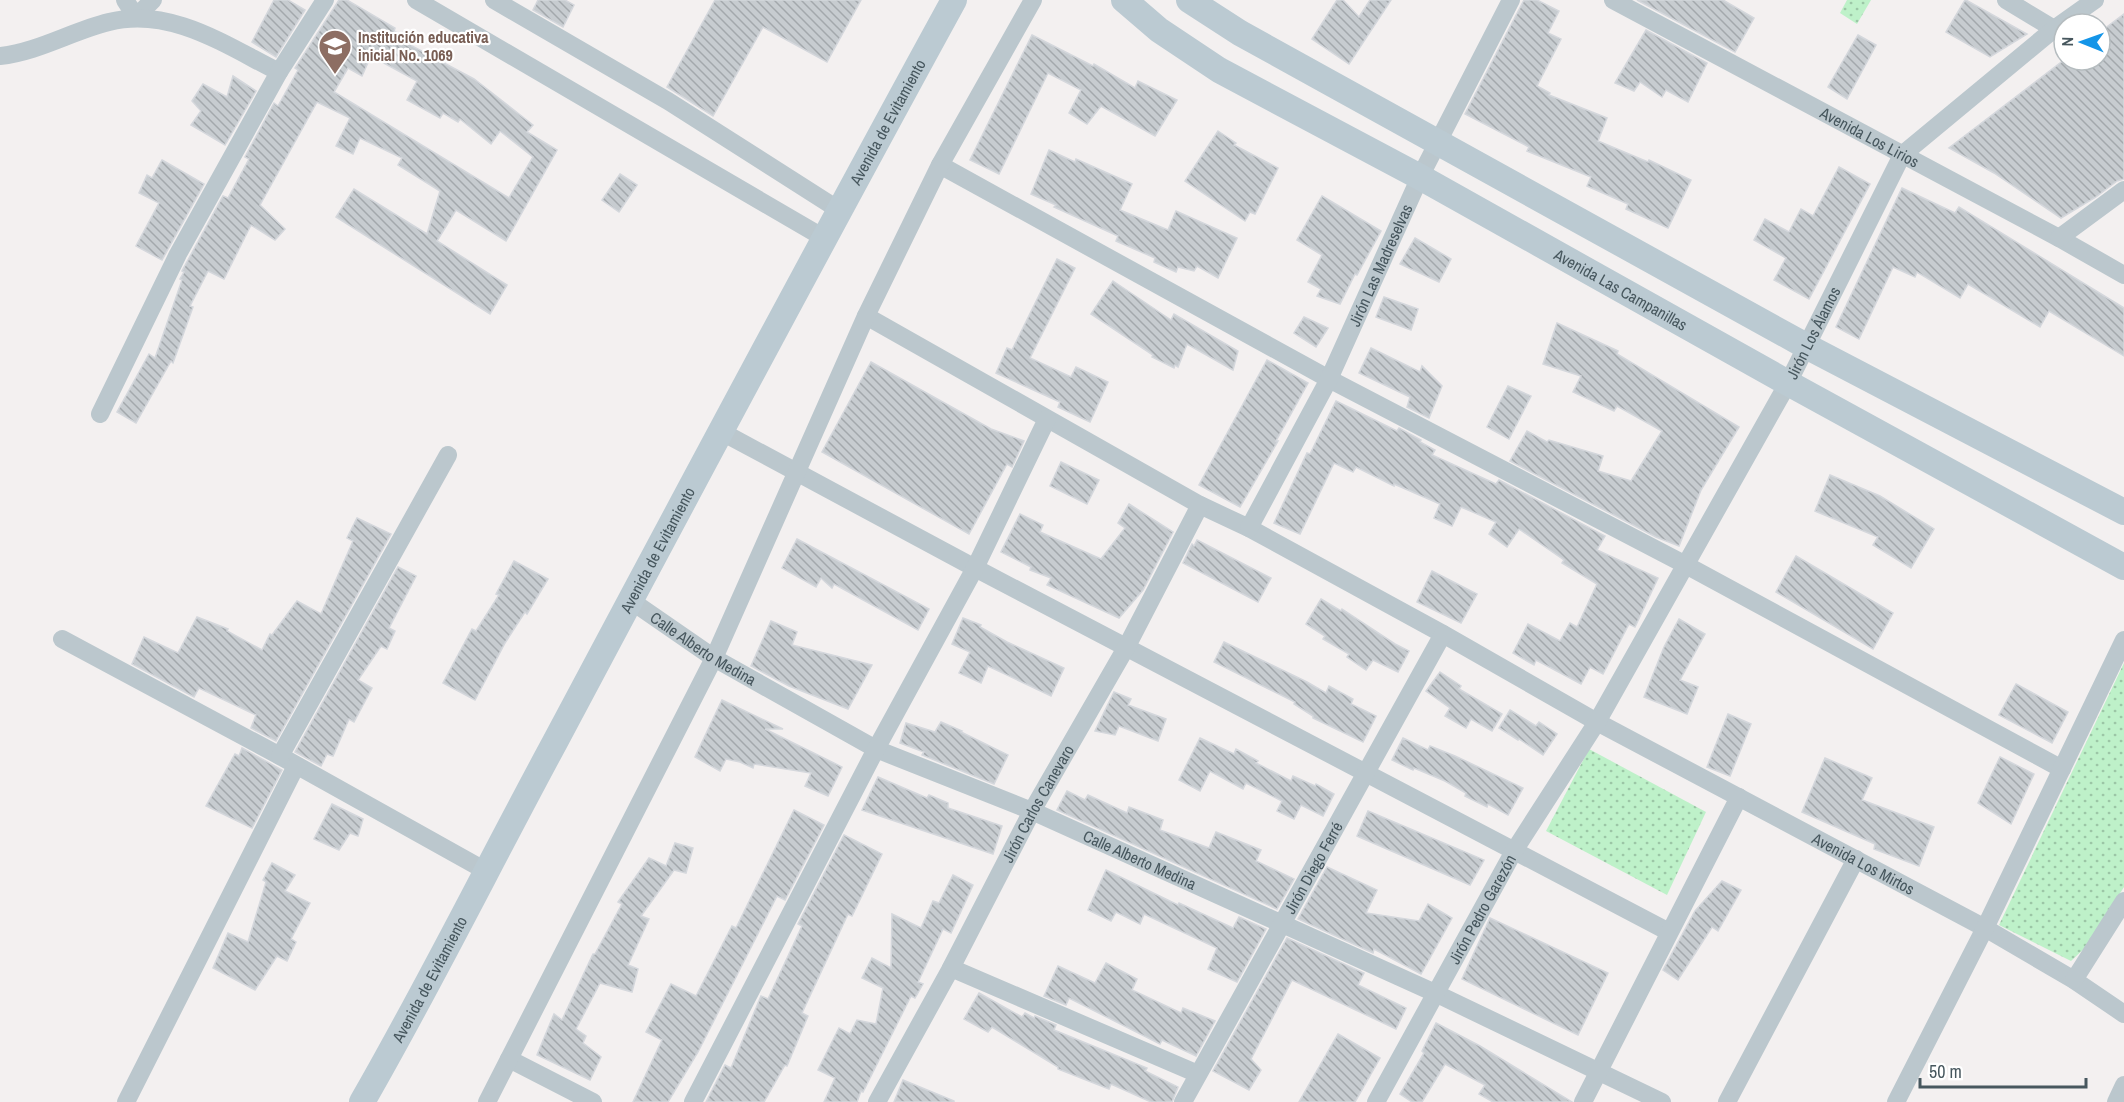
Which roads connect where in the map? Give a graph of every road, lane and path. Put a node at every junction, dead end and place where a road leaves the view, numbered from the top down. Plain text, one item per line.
1 (125, 0) edge
2 (153, 0) edge
3 (325, 0) edge
4 (416, 0) edge
5 (494, 0) edge
6 (954, 0) edge
7 (1033, 0) edge
8 (1124, 0) edge
9 (1189, 0) edge
10 (1511, 0) edge
11 (1613, 0) edge
12 (2006, 0) edge
13 (2095, 0) edge
14 (2078, 12) edge
15 (136, 17) junction
16 (2052, 28) edge
17 (2052, 31) edge
18 (0, 57) edge
19 (279, 72) junction
20 (1438, 143) junction
21 (1902, 155) junction
22 (940, 165) junction
23 (1420, 177) junction
24 (2124, 190) edge
25 (839, 210) junction
26 (824, 238) junction
27 (2059, 238) junction
28 (2124, 275) edge
29 (866, 316) junction
30 (1806, 346) junction
31 (1329, 379) junction
32 (1788, 383) junction
33 (100, 414) dead end
34 (1047, 419) junction
35 (720, 431) junction
36 (448, 455) dead end
37 (796, 471) junction
38 (1200, 505) junction
39 (2124, 512) edge
40 (1249, 528) junction
41 (1684, 564) junction
42 (2124, 567) edge
43 (975, 568) junction
44 (630, 600) junction
45 (1443, 634) junction
46 (62, 639) dead end
47 (2124, 640) edge
48 (1127, 646) junction
49 (714, 658) junction
50 (1598, 722) junction
51 (876, 749) junction
52 (280, 756) junction
53 (296, 766) junction
54 (2062, 769) junction
55 (1366, 772) junction
56 (1739, 796) junction
57 (1032, 812) junction
58 (1514, 850) junction
59 (1856, 859) junction
60 (486, 871) junction
61 (2124, 901) edge
62 (1281, 925) junction
63 (1985, 928) junction
64 (1669, 932) junction
65 (951, 968) junction
66 (2074, 980) junction
67 (1435, 993) junction
68 (2124, 1014) edge
69 (509, 1059) junction
70 (1599, 1071) junction
71 (1198, 1074) junction
72 (2124, 1085) edge
73 (126, 1102) edge
74 (362, 1102) edge
75 (487, 1102) edge
76 (593, 1102) edge
77 (693, 1102) edge
78 (877, 1102) edge
79 (1183, 1102) edge
80 (1376, 1102) edge
81 (1582, 1102) edge
82 (1662, 1102) edge
83 (1727, 1102) edge
84 (1896, 1102) edge
85 (2116, 1102) edge

1 - 15 street
2 - 15 street
3 - 19 street
4 - 26 street
5 - 25 street
6 - 25 street, Avenida de Evitamiento
7 - 22 street
8 - 23 street, Avenida Las Campanillas
9 - 20 street
10 - 20 street, Jirón Las Madreselvas
11 - 21 street, Avenida Los Lirios
12 - 16 street
13 - 14 street, Jirón Los Álamos
15 - 18 street
15 - 19 street
17 - 21 street, Jirón Los Álamos
19 - 33 street
20 - 23 street, Jirón Las Madreselvas
20 - 30 street
21 - 27 street, Avenida Los Lirios
21 - 30 street, Jirón Los Álamos
22 - 29 street
22 - 31 street
23 - 31 street, Jirón Las Madreselvas
23 - 32 street, Avenida Las Campanillas
24 - 27 street
25 - 26 street, Avenida de Evitamiento
26 - 35 street, Avenida de Evitamiento
27 - 28 street, Avenida Los Lirios
29 - 34 street, Avenida Los Mirtos
29 - 37 street
30 - 32 street, Jirón Los Álamos
30 - 39 street
31 - 40 street, Jirón Las Madreselvas
31 - 41 street
32 - 41 street, Jirón Los Álamos
32 - 42 street, Avenida Las Campanillas
34 - 38 street, Avenida Los Mirtos
34 - 43 street
35 - 37 street
35 - 44 street, Avenida de Evitamiento
36 - 52 street
37 - 43 street
37 - 49 street
38 - 40 street, Avenida Los Mirtos
38 - 48 street, Jirón Carlos Canevaro
40 - 45 street, Avenida Los Mirtos
41 - 50 street, Jirón Los Álamos
41 - 54 street
43 - 48 street
43 - 51 street
44 - 49 street, Calle Alberto Medina
44 - 60 street, Avenida de Evitamiento
45 - 50 street, Avenida Los Mirtos
45 - 55 street, Jirón Diego Ferré
46 - 52 street
47 - 54 street
48 - 55 street
48 - 57 street, Jirón Carlos Canevaro
49 - 51 street, Calle Alberto Medina
49 - 69 street
50 - 56 street, Avenida Los Mirtos
50 - 58 street, Jirón Pedro Garezón
51 - 57 street, Calle Alberto Medina
51 - 77 street
52 - 53 street
53 - 60 street
53 - 73 street
54 - 63 street
55 - 58 street
55 - 62 street, Jirón Diego Ferré
56 - 59 street, Avenida Los Mirtos
56 - 64 street
57 - 62 street, Calle Alberto Medina
57 - 65 street, Jirón Carlos Canevaro
58 - 64 street
58 - 67 street, Jirón Pedro Garezón
59 - 63 street, Avenida Los Mirtos
59 - 83 street
60 - 74 street, Avenida de Evitamiento
61 - 66 street
62 - 67 street, Calle Alberto Medina
62 - 71 street, Jirón Diego Ferré
63 - 66 street, Avenida Los Mirtos
63 - 84 street
64 - 70 street
65 - 71 street
65 - 78 street, Jirón Carlos Canevaro
66 - 68 street, Avenida Los Mirtos
67 - 70 street, Calle Alberto Medina
67 - 80 street, Jirón Pedro Garezón
69 - 75 street
69 - 76 street
70 - 81 street
70 - 82 street, Calle Alberto Medina
71 - 79 street, Jirón Diego Ferré
72 - 85 street

